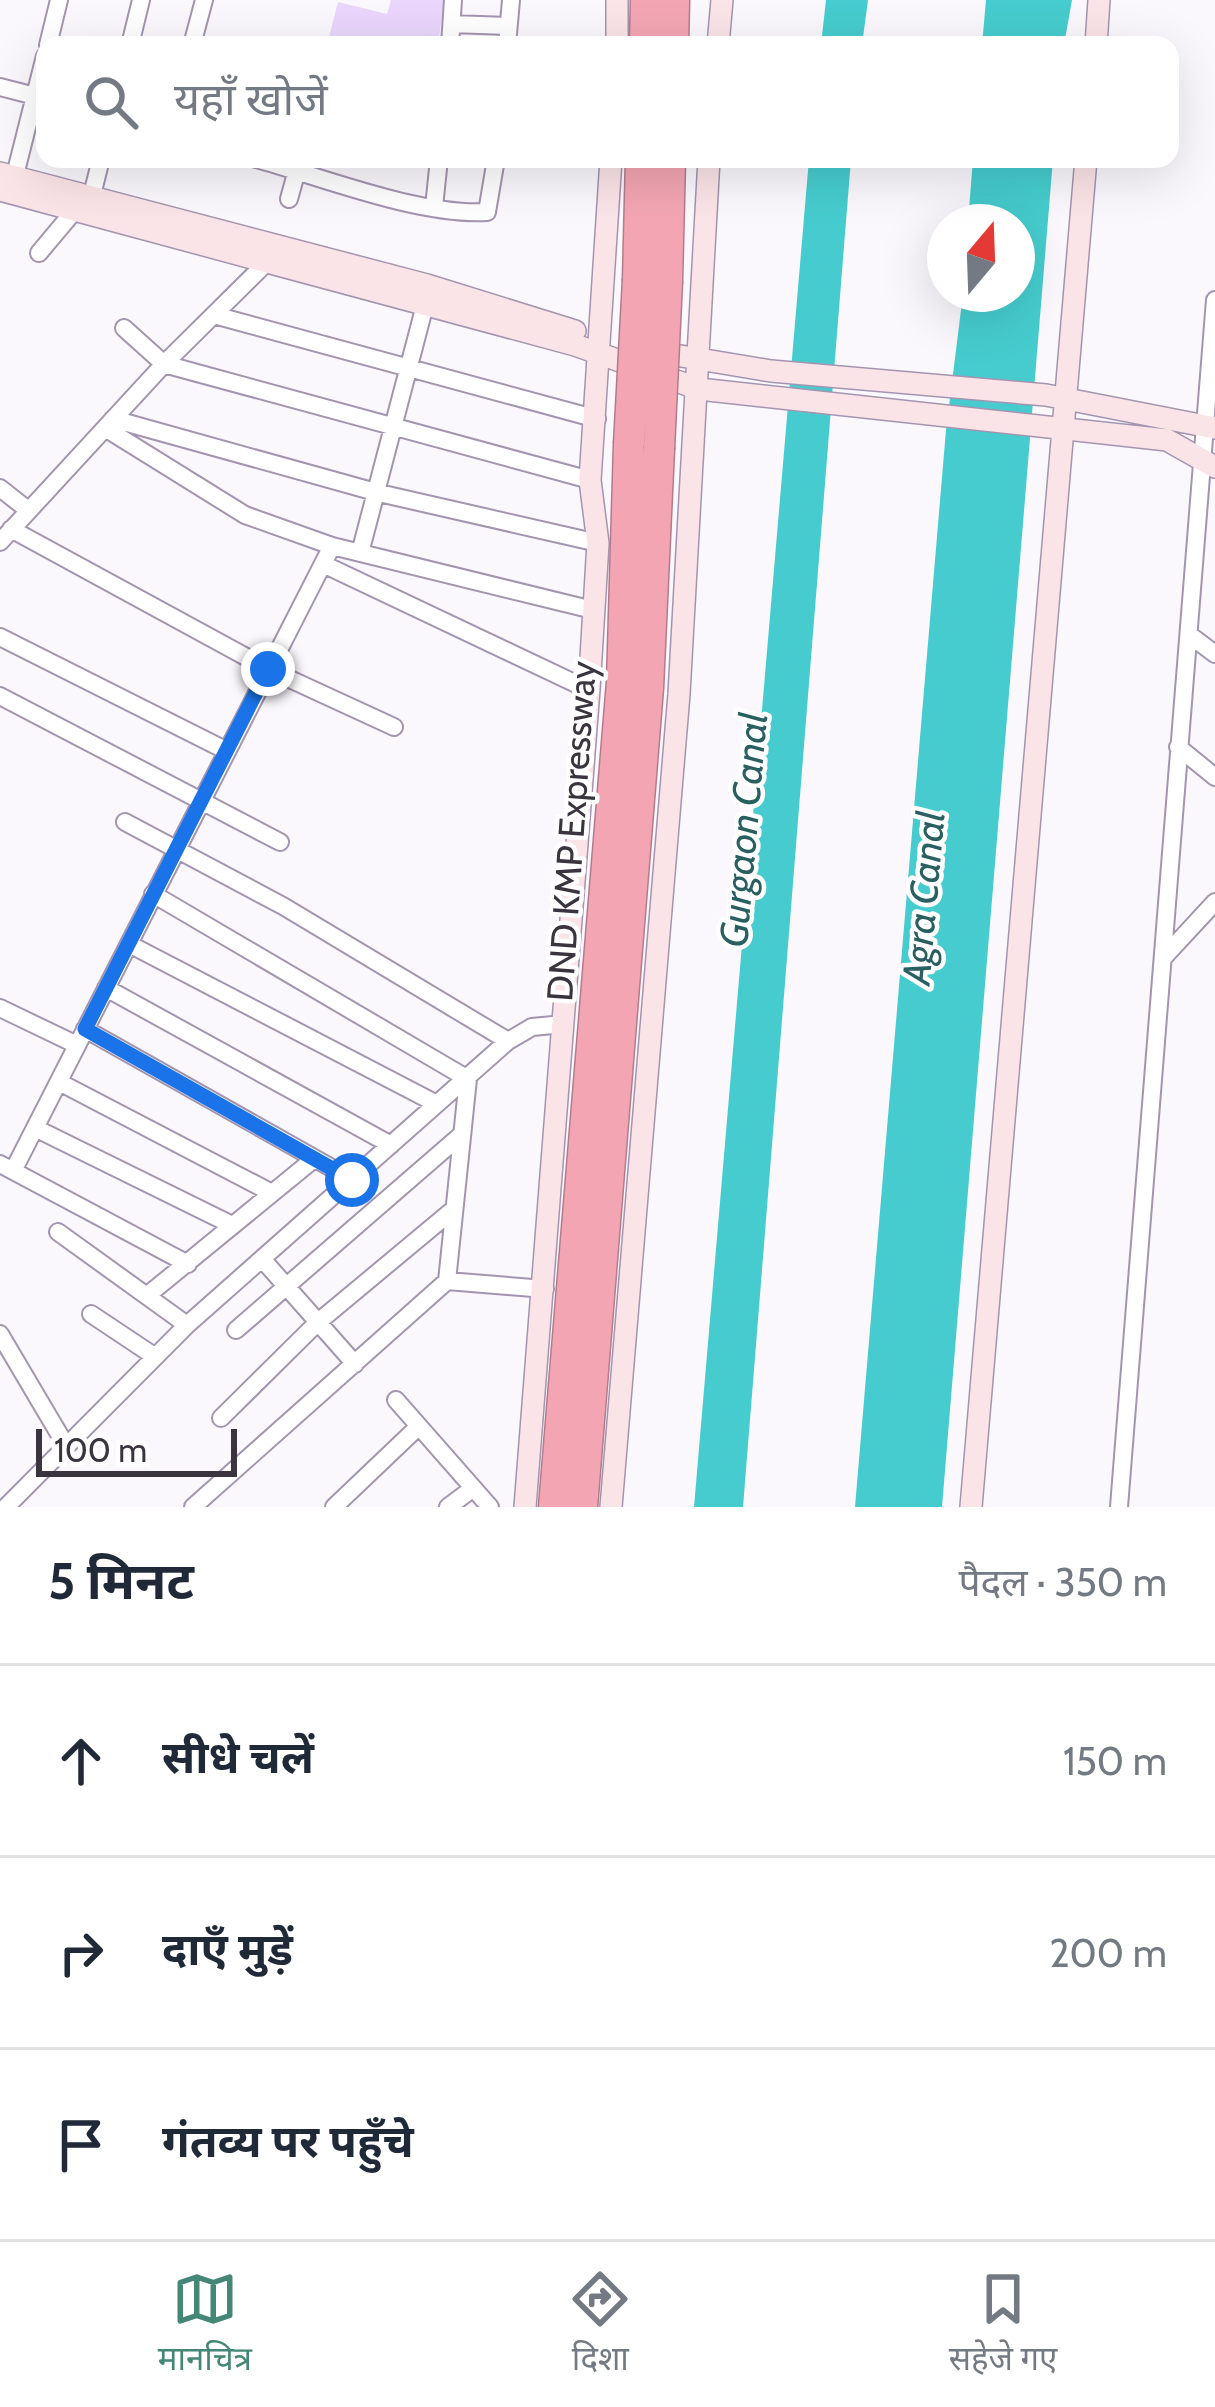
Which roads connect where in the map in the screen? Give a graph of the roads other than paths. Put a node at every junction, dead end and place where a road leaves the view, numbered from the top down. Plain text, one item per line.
1 (59, 0) edge
2 (141, 0) edge
3 (204, 0) edge
4 (453, 0) edge
5 (511, 0) edge
6 (617, 0) edge
7 (646, 0) edge
8 (674, 0) edge
9 (722, 0) edge
10 (1100, 0) edge
11 (452, 24) junction
12 (50, 36) edge
13 (132, 36) edge
14 (194, 36) edge
15 (451, 36) edge
16 (507, 36) edge
17 (617, 36) edge
18 (644, 36) edge
19 (673, 36) edge
20 (719, 36) edge
21 (1097, 36) edge
22 (0, 87) edge
23 (36, 92) edge
24 (35, 96) junction
25 (97, 168) edge
26 (290, 168) edge
27 (438, 168) edge
28 (494, 168) edge
29 (611, 168) edge
30 (642, 168) edge
31 (669, 168) edge
32 (708, 168) edge
33 (1085, 168) edge
34 (297, 170) junction
35 (6, 183) edge
36 (289, 199) dead end
37 (83, 205) junction
38 (434, 207) junction
39 (39, 253) dead end
40 (267, 262) junction
41 (652, 280) junction
42 (1215, 300) edge
43 (425, 304) junction
44 (214, 315) junction
45 (124, 328) dead end
46 (602, 347) junction
47 (694, 359) junction
48 (164, 364) junction
49 (412, 364) junction
50 (698, 389) junction
51 (1056, 397) junction
52 (597, 419) junction
53 (109, 423) junction
54 (1053, 426) junction
55 (1210, 426) edge
56 (393, 427) junction
57 (644, 446) junction
58 (1210, 463) edge
59 (590, 480) junction
60 (0, 488) edge
61 (379, 493) junction
62 (28, 510) junction
63 (6, 536) edge
64 (598, 543) junction
65 (332, 546) junction
66 (360, 553) junction
67 (323, 564) junction
68 (593, 610) junction
69 (1191, 636) junction
70 (0, 637) edge
71 (1215, 654) edge
72 (268, 669) junction
73 (589, 690) junction
74 (0, 696) edge
75 (394, 727) dead end
76 (1178, 748) junction
77 (227, 751) junction
78 (1215, 777) edge
79 (202, 800) junction
80 (125, 822) dead end
81 (280, 842) dead end
82 (176, 849) junction
83 (153, 894) junction
84 (1215, 902) edge
85 (129, 944) junction
86 (1163, 958) junction
87 (106, 988) junction
88 (0, 1008) edge
89 (565, 1024) junction
90 (81, 1037) junction
91 (508, 1041) junction
92 (468, 1079) junction
93 (58, 1082) junction
94 (437, 1104) junction
95 (35, 1128) junction
96 (461, 1135) junction
97 (391, 1145) junction
98 (314, 1159) junction
99 (7, 1166) edge
100 (352, 1180) junction
101 (272, 1193) junction
102 (454, 1209) junction
103 (230, 1224) junction
104 (58, 1232) dead end
105 (263, 1260) junction
106 (188, 1264) junction
107 (446, 1281) junction
108 (286, 1286) junction
109 (544, 1289) junction
110 (149, 1294) junction
111 (91, 1314) dead end
112 (317, 1323) junction
113 (187, 1325) junction
114 (236, 1330) dead end
115 (0, 1334) edge
116 (154, 1356) junction
117 (355, 1364) junction
118 (396, 1400) dead end
119 (221, 1418) dead end
120 (418, 1426) junction
121 (65, 1444) junction
122 (472, 1489) junction
123 (6, 1507) edge
124 (193, 1507) edge
125 (334, 1507) edge
126 (448, 1507) edge
127 (490, 1507) edge
128 (525, 1507) edge
129 (554, 1507) edge
130 (582, 1507) edge
131 (611, 1507) edge
132 (970, 1507) edge
133 (1119, 1507) edge

1 - 12 street
2 - 13 street
3 - 14 street
4 - 11 street
5 - 16 street
6 - 17 street
7 - 18 highway
8 - 19 highway
9 - 20 street
10 - 21 street
11 - 15 street
11 - 16 street
22 - 24 street
23 - 24 street
24 - 35 street
25 - 37 street
26 - 34 street
27 - 38 street
28 - 38 street
29 - 46 street
30 - 41 highway, DND KMP Expressway
31 - 41 highway, DND KMP Expressway
32 - 47 street
33 - 51 street
34 - 36 street
34 - 38 street
35 - 37 street
37 - 39 street
37 - 40 street
37 - 46 street
40 - 43 street
40 - 44 street
41 - 57 highway, DND KMP Expressway, bridge
42 - 55 street
43 - 46 street
43 - 49 street
44 - 48 street
44 - 49 street
45 - 48 street
46 - 47 street
46 - 50 street
46 - 52 street
47 - 50 street
47 - 51 street
48 - 53 street
48 - 56 street
49 - 52 street
49 - 56 street
50 - 54 street
50 - 131 street
51 - 54 street
51 - 55 street
52 - 59 street
53 - 61 street
53 - 62 street
53 - 65 street
54 - 58 street
54 - 132 street
55 - 58 street
56 - 59 street
56 - 61 street
57 - 129 highway, DND KMP Expressway
57 - 130 highway, DND KMP Expressway
58 - 69 street
59 - 64 street
60 - 62 street
61 - 64 street
61 - 66 street
62 - 63 street
63 - 72 street
64 - 68 street
65 - 66 street
65 - 67 street
66 - 68 street
67 - 72 street
67 - 73 street
68 - 73 street
69 - 71 street
69 - 76 street
70 - 77 street
72 - 75 street
72 - 77 street
73 - 89 street
74 - 79 street
76 - 78 street
76 - 86 street
77 - 79 street
79 - 81 street
79 - 82 street
80 - 82 street
82 - 83 street
82 - 91 street
83 - 85 street
83 - 92 street
84 - 86 street
85 - 87 street
85 - 94 street
86 - 133 street
87 - 90 street
87 - 97 street
88 - 90 street
89 - 91 street
89 - 109 street
90 - 93 street
90 - 98 street
91 - 92 street
92 - 94 street
92 - 96 street
93 - 95 street
93 - 101 street
94 - 97 street
95 - 99 street
95 - 103 street
96 - 102 street
96 - 108 street
97 - 100 street
98 - 100 street
98 - 101 street
99 - 106 street
100 - 105 street
101 - 103 street
102 - 107 street
102 - 112 street
103 - 106 street
104 - 110 street
105 - 108 street
105 - 113 street
106 - 110 street
107 - 109 street
107 - 117 street
108 - 112 street
108 - 114 street
109 - 128 street
110 - 113 street
111 - 116 street
112 - 117 street
112 - 119 street
113 - 116 street
115 - 121 street
116 - 121 street
117 - 124 street
118 - 120 street
120 - 122 street
120 - 125 street
121 - 123 street
122 - 126 street
122 - 127 street

